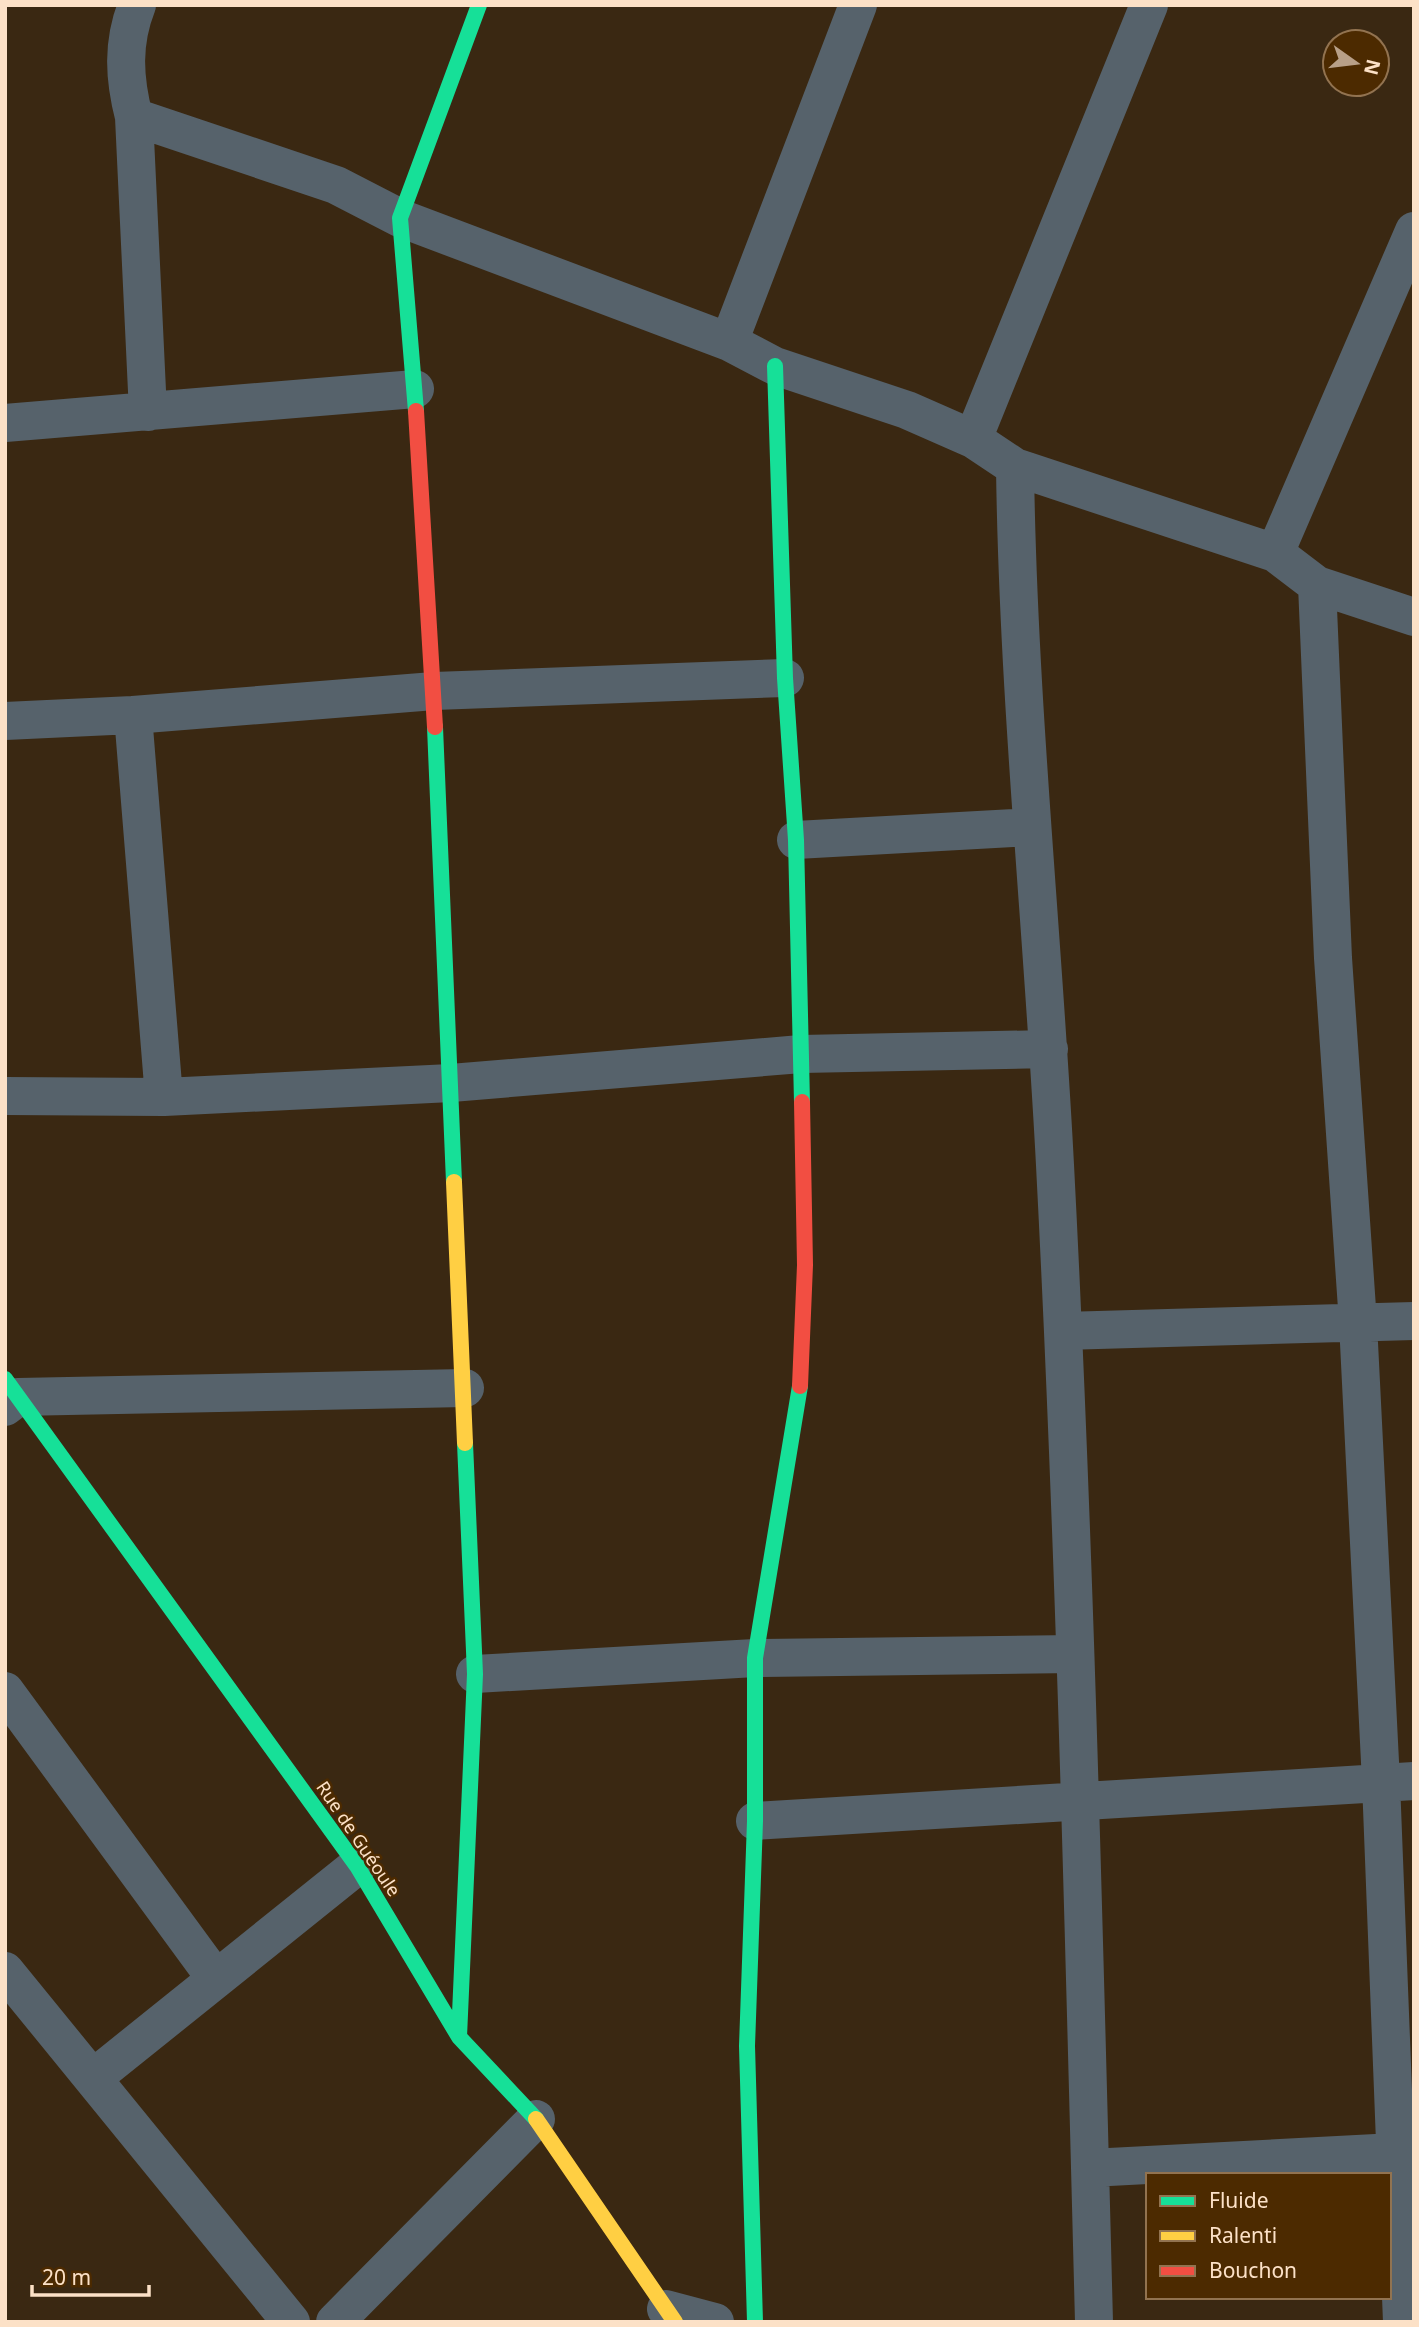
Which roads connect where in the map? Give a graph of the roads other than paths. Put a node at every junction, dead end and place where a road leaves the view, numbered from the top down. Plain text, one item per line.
1 (137, 5) edge
2 (480, 5) edge
3 (858, 5) edge
4 (1149, 5) edge
5 (135, 117) junction
6 (400, 218) junction
7 (1414, 231) edge
8 (729, 342) junction
9 (775, 366) junction
10 (415, 389) junction
11 (148, 412) junction
12 (5, 423) edge
13 (973, 439) junction
14 (1015, 467) junction
15 (1275, 553) junction
16 (1317, 585) junction
17 (1414, 617) edge
18 (785, 678) junction
19 (434, 691) junction
20 (133, 715) junction
21 (5, 721) edge
22 (1030, 827) junction
23 (796, 840) junction
24 (1049, 1049) junction
25 (802, 1054) junction
26 (452, 1083) junction
27 (5, 1096) edge
28 (164, 1097) junction
29 (1414, 1321) edge
30 (1358, 1323) junction
31 (1063, 1331) junction
32 (465, 1388) junction
33 (9, 1395) edge
34 (1074, 1654) junction
35 (755, 1658) junction
36 (475, 1674) junction
37 (5, 1691) edge
38 (1398, 1782) edge
39 (1080, 1802) junction
40 (755, 1821) junction
41 (357, 1866) junction
42 (5, 1970) edge
43 (216, 1979) junction
44 (459, 2037) junction
45 (93, 2078) junction
46 (536, 2119) junction
47 (1404, 2152) edge
48 (1090, 2168) junction
49 (670, 2315) edge
50 (291, 2322) edge
51 (335, 2322) edge
52 (715, 2322) edge
53 (755, 2322) edge
54 (1094, 2322) edge
55 (1402, 2322) edge

1 - 5 street
2 - 6 street
3 - 8 street
4 - 13 street
5 - 6 street
5 - 11 street
6 - 8 street
6 - 10 street
7 - 15 street
8 - 9 street
9 - 13 street
9 - 18 street
10 - 11 street
10 - 19 street
11 - 12 street
13 - 14 street
14 - 15 street
14 - 22 street
15 - 16 street
16 - 17 street
16 - 30 street
18 - 19 street
18 - 23 street
19 - 20 street
19 - 26 street
20 - 21 street
20 - 28 street
22 - 23 street
22 - 24 street
23 - 25 street
24 - 25 street
24 - 31 street
25 - 26 street
25 - 35 street
26 - 28 street
26 - 32 street
27 - 28 street
29 - 30 street
30 - 31 street
30 - 38 street
31 - 34 street
32 - 33 street
32 - 36 street
33 - 41 street, Rue de Guéoule
34 - 35 street
34 - 39 street
35 - 36 street
35 - 40 street
36 - 44 street
37 - 43 street
38 - 39 street
38 - 47 street
39 - 40 street
39 - 48 street
40 - 53 street
41 - 43 street
41 - 44 street, Rue de Guéoule
42 - 45 street
43 - 45 street
44 - 46 street, Rue de Guéoule
45 - 50 street
46 - 49 street, Rue de Guéoule
46 - 51 street
47 - 48 street
47 - 55 street
48 - 54 street
49 - 52 street

